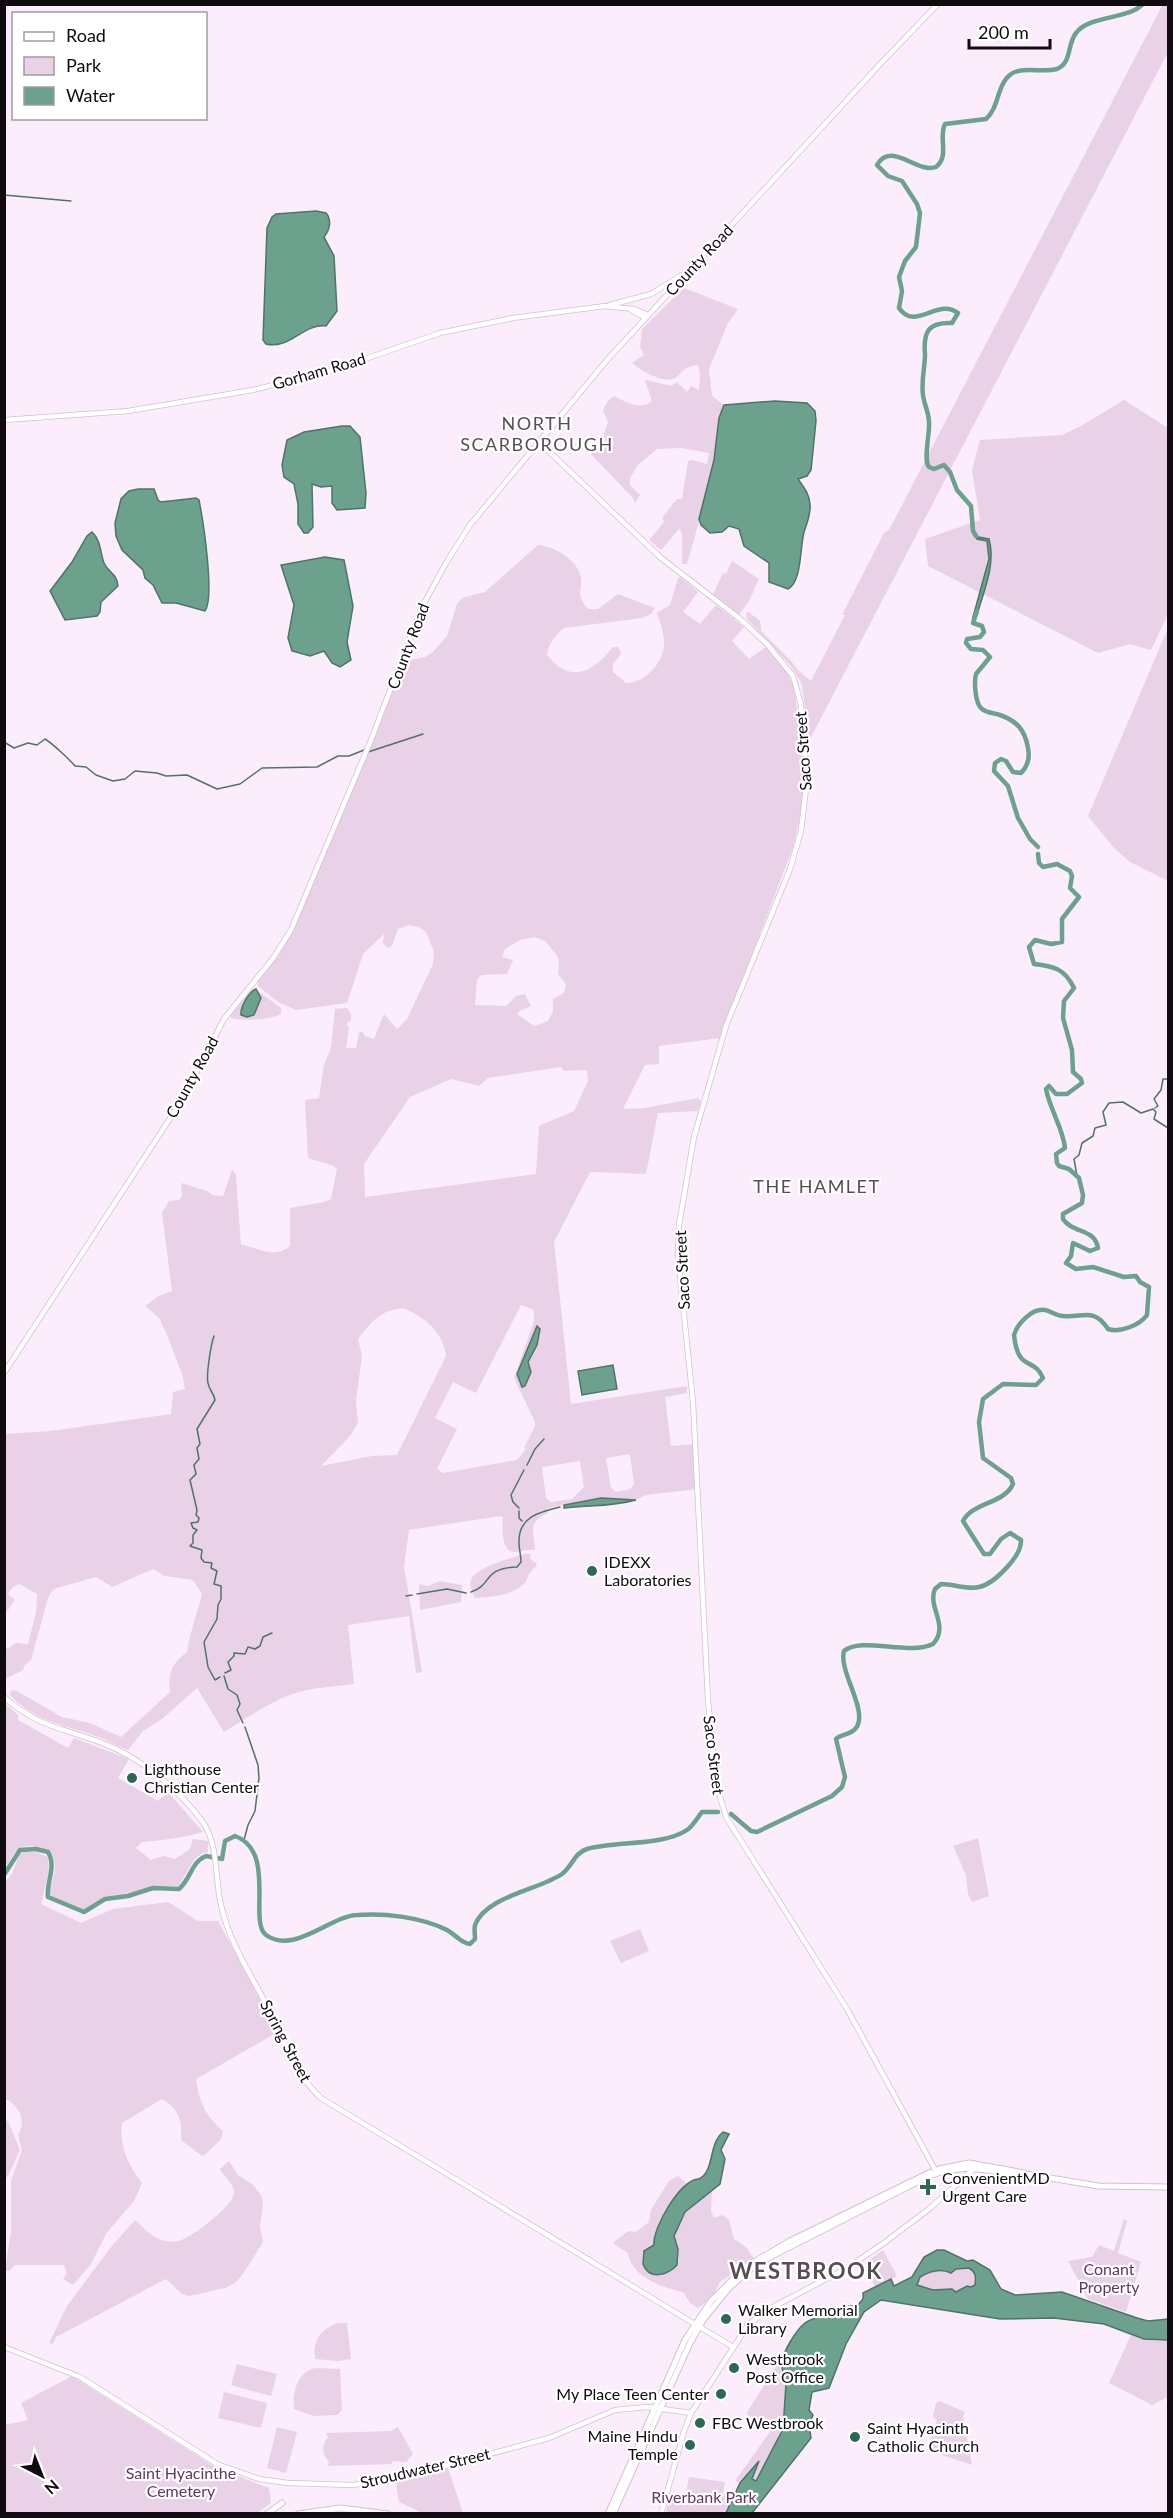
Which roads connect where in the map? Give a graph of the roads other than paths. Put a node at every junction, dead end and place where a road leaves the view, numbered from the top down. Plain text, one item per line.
1 (938, 4) edge
2 (691, 268) junction
3 (605, 306) junction
4 (646, 317) junction
5 (4, 420) edge
6 (538, 441) junction
7 (4, 1373) edge
8 (4, 1697) edge
9 (975, 2166) junction
10 (992, 2170) junction
11 (936, 2172) junction
12 (1022, 2173) junction
13 (962, 2180) junction
14 (1168, 2187) edge
15 (697, 2325) junction
16 (4, 2347) edge
17 (733, 2347) junction
18 (658, 2408) junction
19 (692, 2413) junction
20 (282, 2503) dead end
21 (269, 2512) edge
22 (279, 2513) edge
23 (298, 2514) edge
24 (324, 2514) edge
25 (363, 2514) edge
26 (388, 2514) edge
27 (608, 2514) edge
28 (613, 2514) edge
29 (661, 2514) edge

1 - 2 main road, County Road
2 - 3 main road
2 - 4 main road, County Road
3 - 4 main road, Gorham Road
3 - 5 main road, Gorham Road
4 - 6 main road, County Road
6 - 7 main road, County Road
6 - 11 main road, Saco Street
8 - 15 main road, Spring Street
9 - 10 highway
9 - 11 highway
9 - 12 highway
9 - 13 main road
10 - 12 highway
10 - 13 main road
11 - 15 highway
12 - 14 highway
13 - 17 main road
15 - 17 main road, Spring Street
15 - 18 highway
16 - 18 main road, Stroudwater Street
17 - 19 main road
18 - 19 main road, Stroudwater Street
18 - 27 highway
18 - 28 highway
19 - 29 main road
20 - 21 highway
21 - 22 highway
23 - 26 highway
24 - 25 highway

